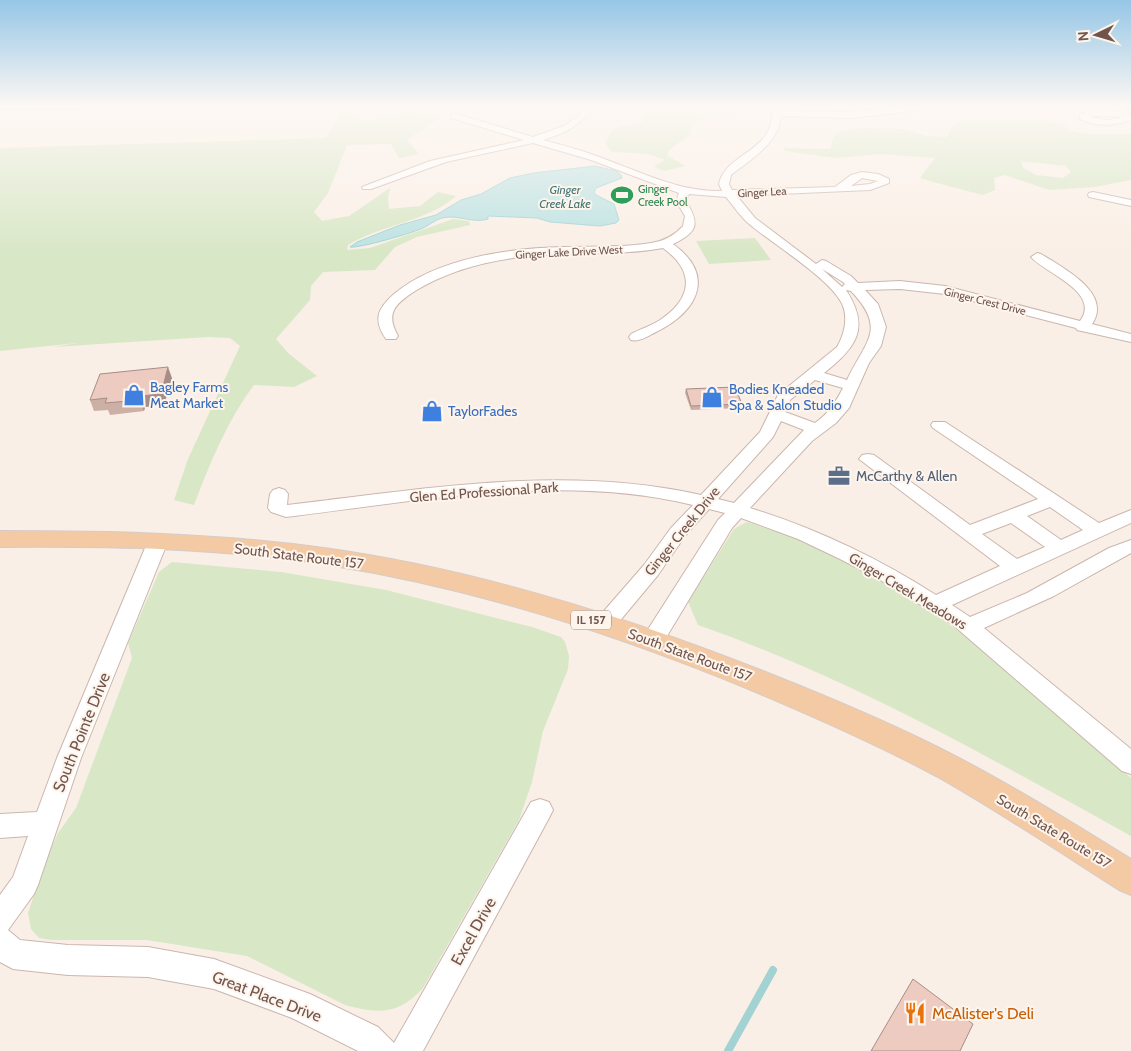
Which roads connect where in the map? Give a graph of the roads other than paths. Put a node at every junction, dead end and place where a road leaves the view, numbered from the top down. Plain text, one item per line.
1 (464, 155) edge
2 (583, 155) edge
3 (749, 155) edge
4 (367, 187) dead end
5 (838, 189) dead end
6 (686, 191) junction
7 (728, 194) junction
8 (1093, 195) dead end
9 (1131, 203) edge
10 (664, 243) junction
11 (781, 243) junction
12 (1037, 257) dead end
13 (856, 286) junction
14 (836, 288) junction
15 (1082, 327) junction
16 (390, 336) dead end
17 (636, 337) dead end
18 (1131, 338) edge
19 (814, 375) junction
20 (851, 386) junction
21 (776, 414) junction
22 (939, 425) dead end
23 (818, 430) junction
24 (868, 459) dead end
25 (280, 494) dead end
26 (1052, 500) junction
27 (704, 501) junction
28 (737, 510) junction
29 (1013, 515) junction
30 (1131, 516) edge
31 (1097, 531) junction
32 (968, 533) junction
33 (0, 539) edge
34 (158, 541) junction
35 (1067, 544) junction
36 (1128, 551) edge
37 (1103, 559) junction
38 (1016, 568) junction
39 (934, 604) junction
40 (604, 624) junction
41 (967, 626) junction
42 (653, 640) junction
43 (1131, 764) edge
44 (540, 810) dead end
45 (46, 823) junction
46 (0, 826) edge
47 (1131, 878) edge
48 (0, 920) edge
49 (0, 941) edge
50 (380, 1051) edge
51 (406, 1051) edge

1 - 4 street
2 - 6 street, Ginger Lea
3 - 7 street
5 - 7 street, Ginger Lea
6 - 7 street, Ginger Lea
6 - 10 street, Ginger Lake Drive West
7 - 11 street, Ginger Creek Drive
8 - 9 street
10 - 16 street, Ginger Lake Drive West
10 - 17 street
11 - 13 street, Ginger Creek Drive
11 - 14 street, Ginger Creek Drive
12 - 15 street
13 - 14 street, Ginger Crest Drive
13 - 15 street, Ginger Crest Drive
13 - 20 street, Ginger Creek Drive
14 - 19 street, Ginger Creek Drive
15 - 18 street, Ginger Crest Drive
19 - 20 street
19 - 21 street, Ginger Creek Drive
20 - 23 street, Ginger Creek Drive
21 - 23 street
21 - 27 street, Ginger Creek Drive
22 - 26 street
23 - 28 street, Ginger Creek Drive
24 - 32 street
25 - 27 street, Glen Ed Professional Park
26 - 29 street
26 - 31 street
27 - 28 street, Ginger Creek Meadows
27 - 40 street, Ginger Creek Drive
28 - 39 street, Ginger Creek Meadows
28 - 42 street, Ginger Creek Drive
29 - 32 street
29 - 35 street
30 - 31 street
31 - 35 street
32 - 38 street
33 - 34 main road, South State Route 157 / IL 157
34 - 40 main road, South State Route 157 / IL 157
34 - 45 street, South Pointe Drive
35 - 37 street
35 - 38 street
36 - 37 street
37 - 41 street
38 - 39 street
39 - 41 street, Ginger Creek Meadows
40 - 42 main road, South State Route 157 / IL 157
41 - 43 street, Ginger Creek Meadows
42 - 47 main road, South State Route 157 / IL 157
44 - 51 street, Excel Drive
45 - 46 street
45 - 48 street, South Pointe Drive
49 - 50 street, Great Place Drive

